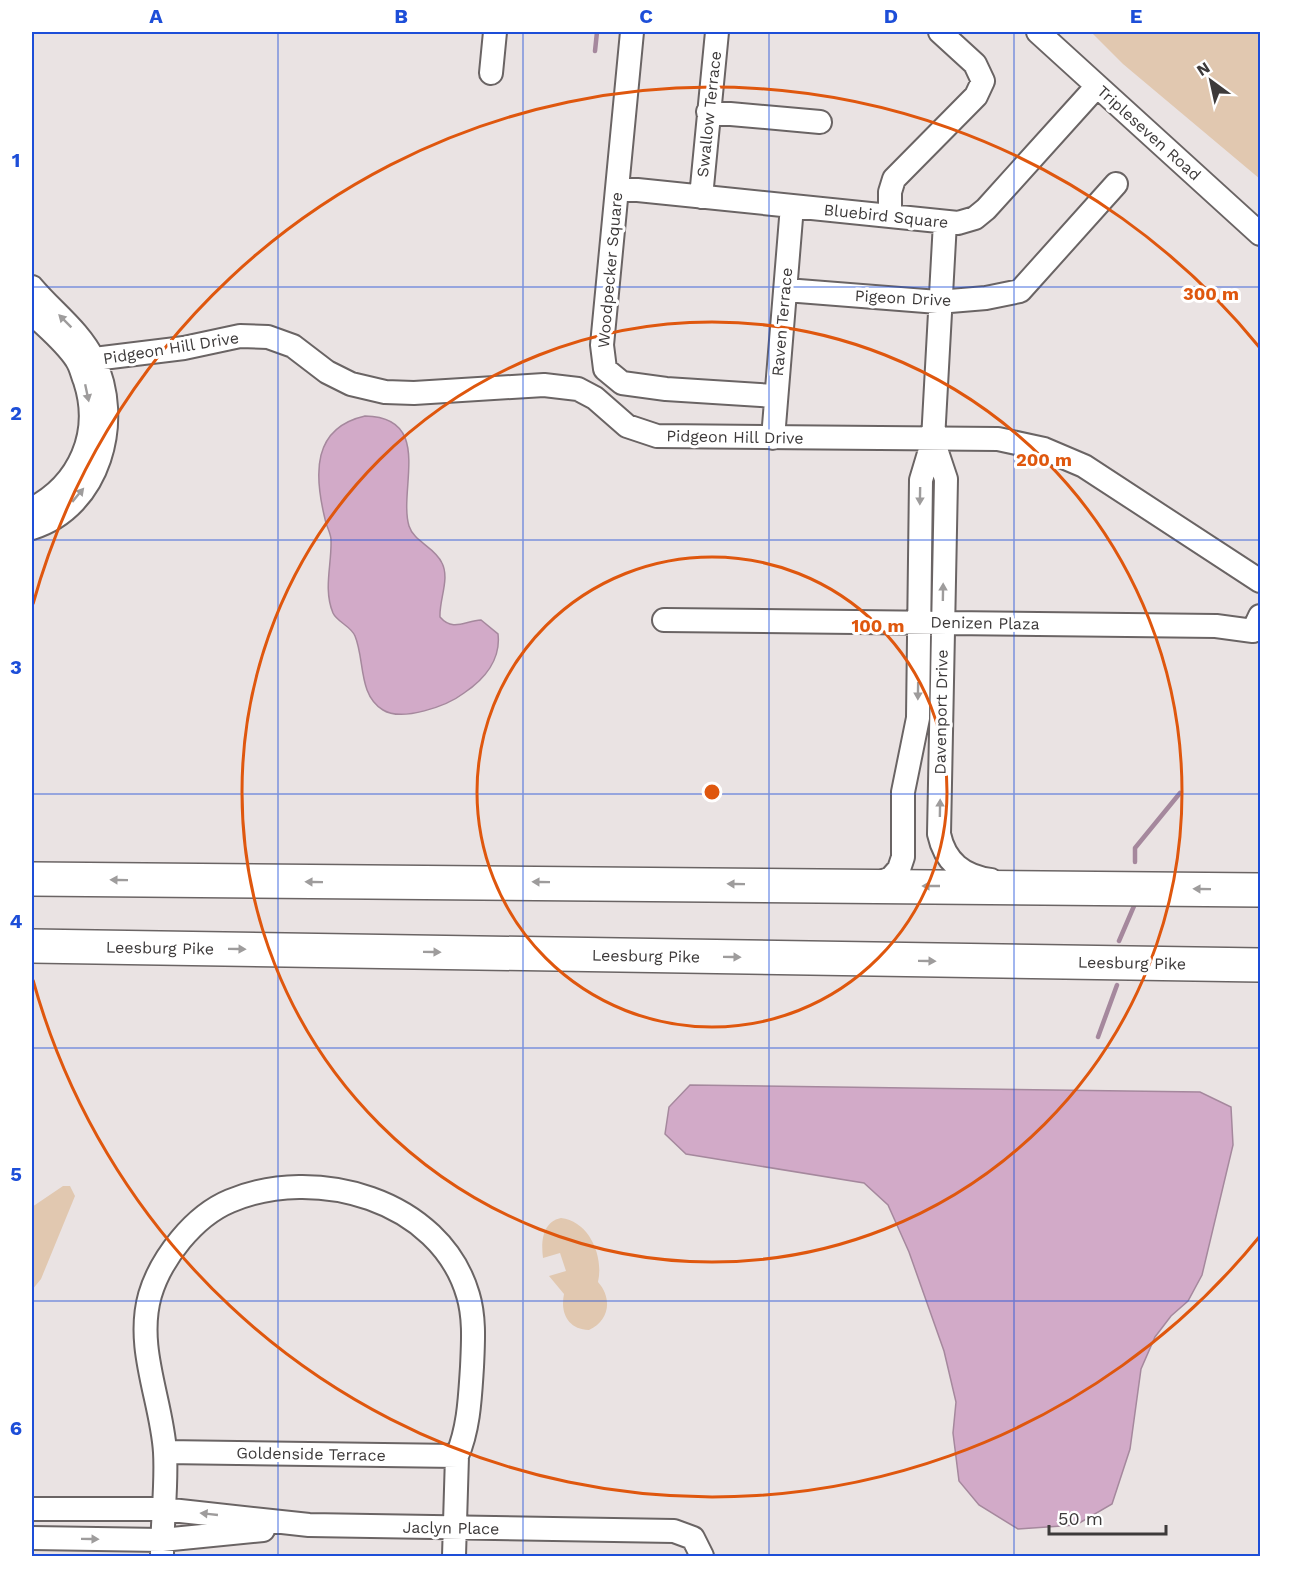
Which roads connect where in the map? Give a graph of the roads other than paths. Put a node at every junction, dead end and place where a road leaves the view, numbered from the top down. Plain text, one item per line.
1 (495, 32) edge
2 (632, 32) edge
3 (717, 32) edge
4 (940, 32) edge
5 (1038, 32) edge
6 (491, 73) dead end
7 (1097, 86) junction
8 (708, 112) junction
9 (820, 122) dead end
10 (1116, 184) dead end
11 (618, 188) junction
12 (700, 197) junction
13 (792, 206) junction
14 (890, 215) junction
15 (945, 222) junction
16 (1260, 234) edge
17 (32, 287) edge
18 (786, 290) junction
19 (938, 302) junction
20 (32, 313) edge
21 (86, 360) junction
22 (775, 396) junction
23 (773, 438) junction
24 (933, 440) junction
25 (32, 509) edge
26 (32, 528) edge
27 (1260, 581) edge
28 (1260, 616) edge
29 (664, 620) dead end
30 (919, 622) junction
31 (943, 622) junction
32 (32, 879) edge
33 (872, 885) junction
34 (1031, 886) junction
35 (1260, 890) edge
36 (32, 946) edge
37 (1260, 965) edge
38 (165, 1452) junction
39 (457, 1456) junction
40 (32, 1509) edge
41 (162, 1509) junction
42 (309, 1525) junction
43 (454, 1528) junction
44 (32, 1539) edge
45 (162, 1548) edge
46 (454, 1557) edge
47 (702, 1557) edge

1 - 6 street
2 - 11 street, Woodpecker Square
3 - 8 street, Swallow Terrace
4 - 14 street
5 - 7 street, Tripleseven Road
7 - 15 street, Bluebird Square
7 - 16 street, Tripleseven Road
8 - 9 street
8 - 12 street, Swallow Terrace
10 - 19 street, Pigeon Drive
11 - 12 street, Bluebird Square
11 - 22 street, Woodpecker Square
12 - 13 street, Bluebird Square
13 - 14 street, Bluebird Square
13 - 18 street, Raven Terrace
14 - 15 street, Bluebird Square
15 - 19 street, Davenport Drive
21 -> 17 street, Pidgeon Hill Drive
18 - 19 street, Pigeon Drive
18 - 22 street, Raven Terrace
19 - 24 street, Davenport Drive
20 - 21 street, Pidgeon Hill Drive
21 - 23 street, Pidgeon Hill Drive
21 -> 25 street, Pidgeon Hill Drive
26 -> 21 street, Pidgeon Hill Drive
22 - 23 street, Raven Terrace
23 - 24 street, Pidgeon Hill Drive
24 - 27 street, Pidgeon Hill Drive
24 -> 30 street, Davenport Drive
31 -> 24 street, Davenport Drive
28 - 31 street, Denizen Plaza
29 - 30 street, Denizen Plaza
30 - 31 street, Denizen Plaza
30 -> 33 street, Davenport Drive
34 -> 31 street, Davenport Drive
33 -> 32 highway
34 -> 33 highway
35 -> 34 highway
36 -> 37 highway, Leesburg Pike
38 - 39 street, Goldenside Terrace
38 - 39 street
38 - 41 street
39 - 43 street
40 - 41 street, Jaclyn Place
42 -> 41 street, Jaclyn Place
41 - 45 street
42 - 43 street, Jaclyn Place
42 - 45 street, Jaclyn Place
43 - 46 street
43 - 47 street, Jaclyn Place
44 -> 45 street, Jaclyn Place

